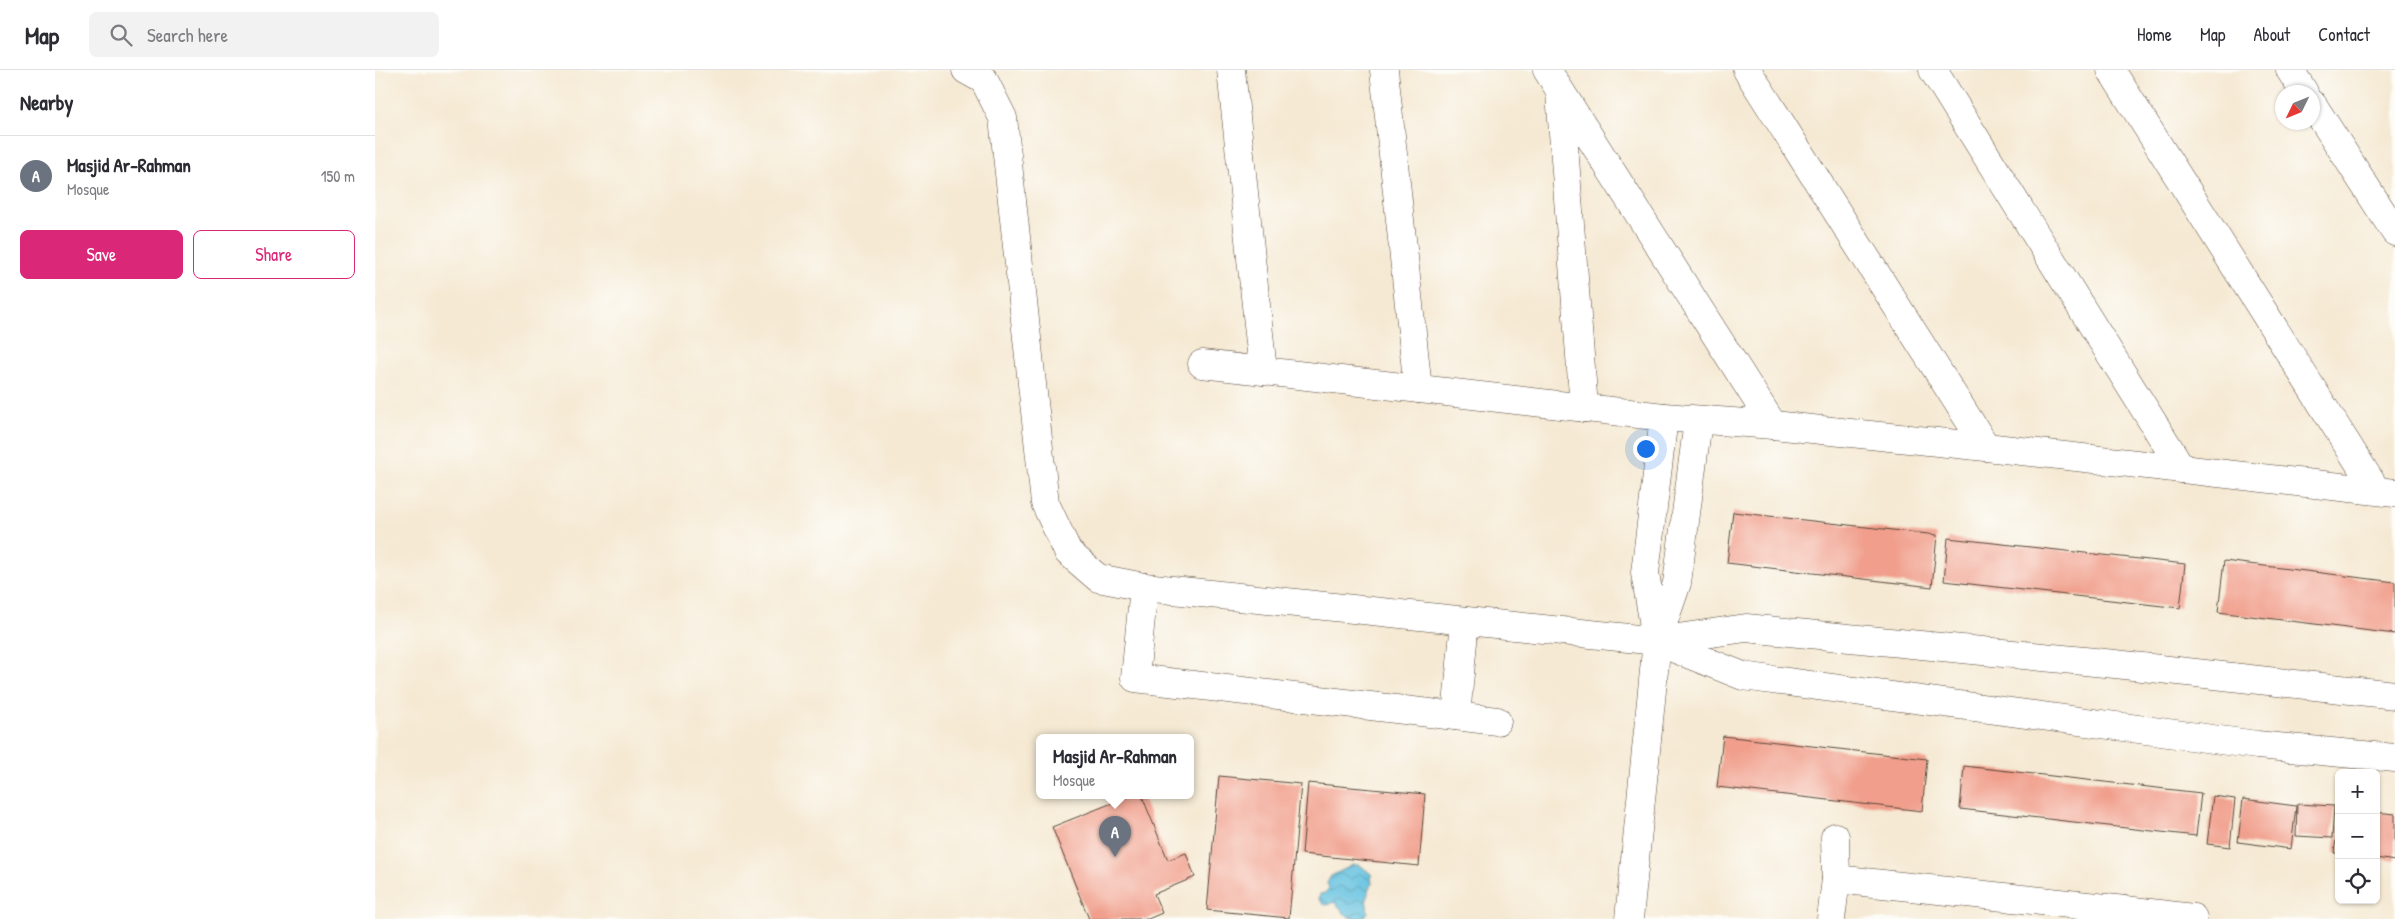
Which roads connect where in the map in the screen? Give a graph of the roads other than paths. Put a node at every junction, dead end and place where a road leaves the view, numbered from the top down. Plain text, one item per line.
1 (966, 70) edge
2 (1231, 70) edge
3 (1384, 70) edge
4 (1747, 70) edge
5 (1933, 70) edge
6 (2111, 70) edge
7 (2290, 70) edge
8 (1553, 80) edge
9 (2300, 85) edge
10 (2320, 116) edge
11 (2395, 232) edge
12 (1202, 364) dead end
13 (1263, 371) junction
14 (1418, 389) junction
15 (1584, 408) junction
16 (1664, 417) junction
17 (1698, 421) junction
18 (1773, 426) junction
19 (1986, 447) junction
20 (2182, 469) junction
21 (2386, 491) edge
22 (1145, 588) junction
23 (1465, 621) junction
24 (1657, 642) junction
25 (2395, 695) edge
26 (1456, 716) junction
27 (1497, 721) dead end
28 (2395, 758) edge
29 (1835, 838) dead end
30 (1836, 880) junction
31 (1979, 907) edge
32 (2125, 915) edge
33 (2193, 918) edge
34 (1629, 919) edge
35 (1831, 919) edge

1 - 22 street
2 - 13 street
3 - 14 street
4 - 19 street
5 - 20 street
6 - 21 street
7 - 9 street
8 - 15 street
8 - 18 street
10 - 11 street
12 - 13 street
13 - 14 street
14 - 15 street
15 - 16 street
16 - 17 street
16 - 24 street
17 - 18 street
17 - 24 street
18 - 19 street
19 - 20 street
20 - 21 street
22 - 23 street
22 - 26 street
23 - 24 street
23 - 26 street
24 - 25 street
24 - 28 street
24 - 34 street
26 - 27 street
29 - 30 street
30 - 31 street
30 - 35 street
31 - 32 street
32 - 33 street

